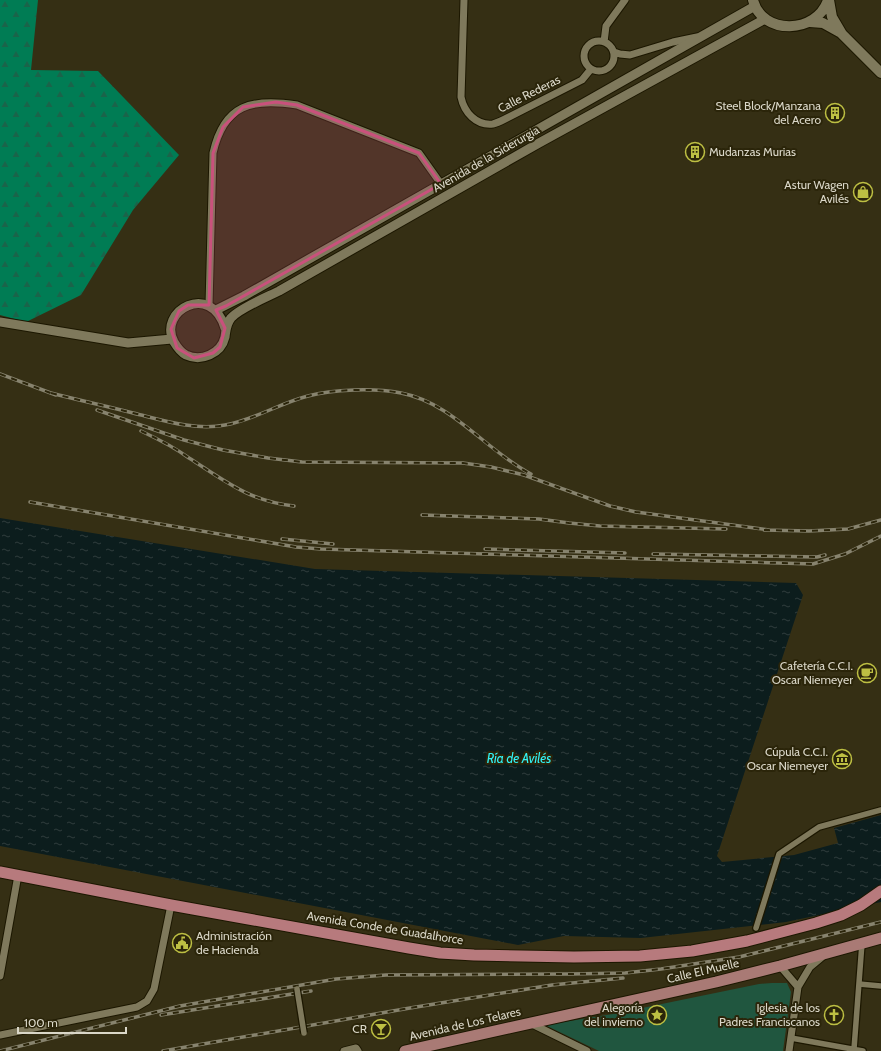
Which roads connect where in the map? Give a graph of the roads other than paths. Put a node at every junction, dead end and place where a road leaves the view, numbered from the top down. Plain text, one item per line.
1 (464, 0) edge
2 (625, 0) edge
3 (828, 0) edge
4 (754, 3) edge
5 (765, 19) junction
6 (810, 22) junction
7 (842, 34) junction
8 (701, 36) junction
9 (604, 42) junction
10 (614, 52) junction
11 (591, 68) junction
12 (881, 73) edge
13 (441, 184) junction
14 (212, 308) junction
15 (0, 322) edge
16 (225, 328) junction
17 (172, 339) junction
18 (881, 810) edge
19 (0, 872) edge
20 (18, 875) junction
21 (881, 891) edge
22 (172, 905) junction
23 (756, 928) dead end
24 (881, 938) edge
25 (862, 943) junction
26 (828, 952) junction
27 (780, 966) junction
28 (0, 976) edge
29 (859, 984) junction
30 (881, 986) edge
31 (798, 987) junction
32 (297, 989) dead end
33 (530, 1023) junction
34 (304, 1033) dead end
35 (0, 1035) edge
36 (791, 1038) junction
37 (832, 1048) edge
38 (854, 1049) dead end
39 (344, 1051) edge
40 (358, 1051) edge
41 (405, 1051) edge
42 (587, 1051) edge
43 (789, 1051) edge
44 (862, 1051) edge

1 - 11 street, Calle Rederas
2 - 9 street
3 - 6 main road
3 - 7 main road
4 - 5 main road
4 - 8 street, Avenida de la Siderurgia
5 - 6 main road
5 - 16 street, Avenida de la Siderurgia
6 - 7 main road
7 - 12 main road
8 - 10 street
8 - 13 street, Avenida de la Siderurgia
9 - 10 street
9 - 11 street
10 - 11 street
13 - 14 street, Avenida de la Siderurgia
13 - 14 street
14 - 16 street
14 - 17 street
15 - 17 street
16 - 17 street
18 - 23 street
19 - 20 highway, Avenida Conde de Guadalhorce
20 - 22 highway, Avenida Conde de Guadalhorce
20 - 28 street
21 - 22 highway, Avenida Conde de Guadalhorce
22 - 35 street
24 - 25 main road, Calle El Muelle
25 - 26 main road, Calle El Muelle
25 - 29 street
26 - 27 main road, Calle El Muelle
26 - 31 street
27 - 31 street
27 - 33 main road, Calle El Muelle
29 - 30 street
29 - 38 street
31 - 36 street
32 - 34 street, bridge
33 - 41 main road, Avenida de Los Telares
33 - 42 street
36 - 37 street
36 - 43 street
37 - 44 street
39 - 40 street

